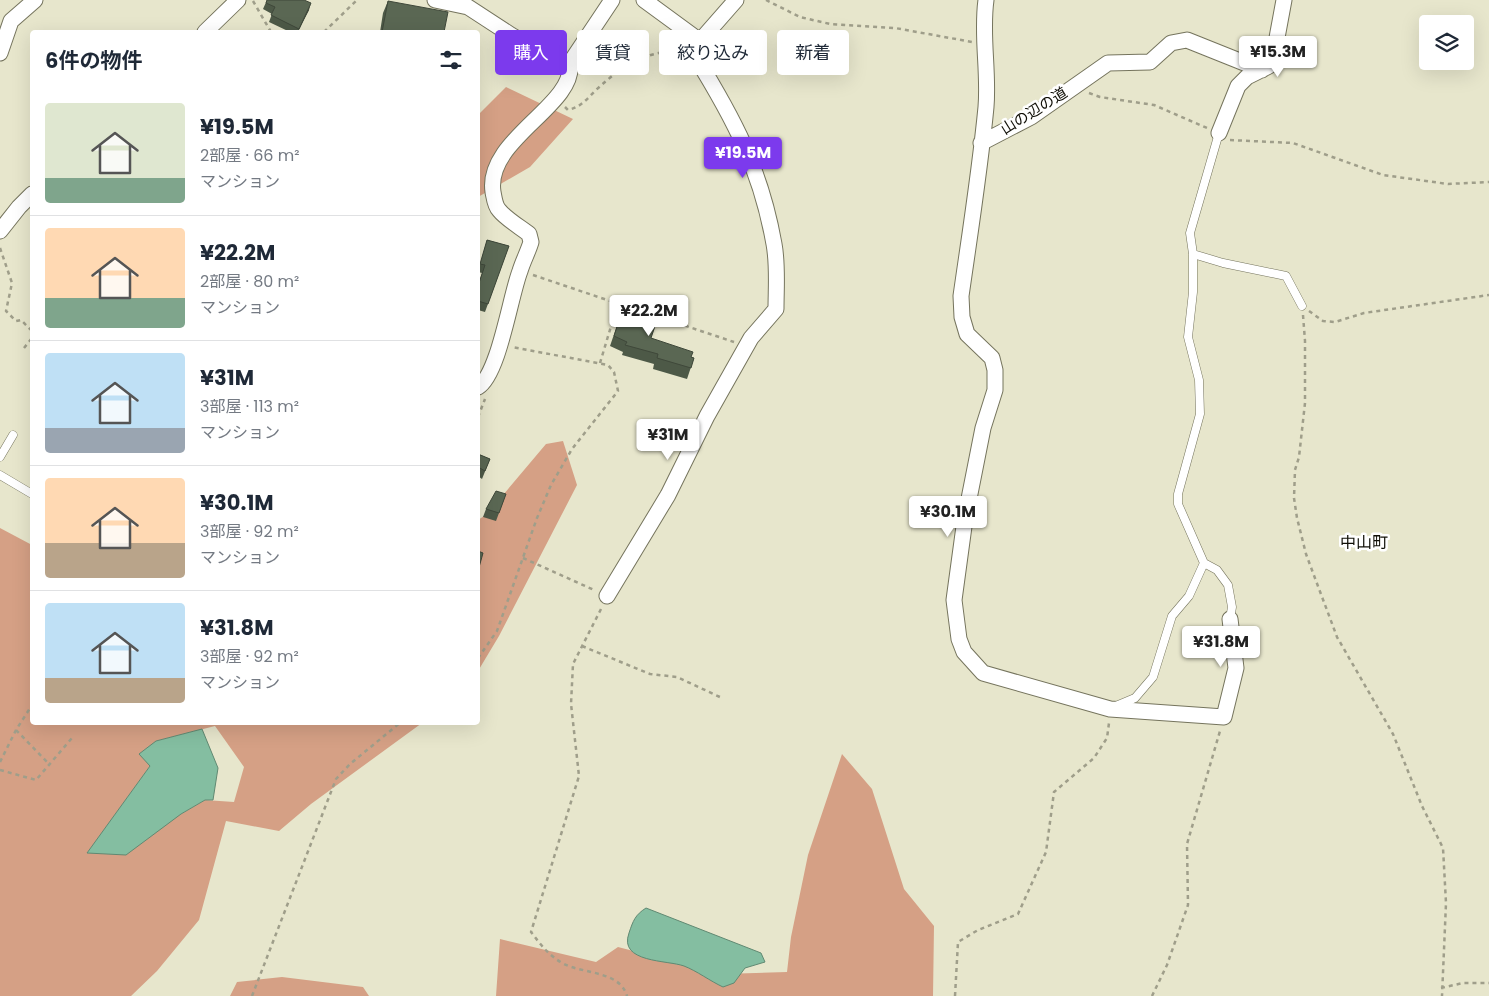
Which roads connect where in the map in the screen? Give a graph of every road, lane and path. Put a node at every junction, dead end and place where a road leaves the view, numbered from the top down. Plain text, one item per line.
1 (35, 0) edge
2 (238, 0) edge
3 (252, 0) edge
4 (357, 0) edge
5 (435, 0) edge
6 (612, 0) edge
7 (644, 0) edge
8 (736, 0) edge
9 (766, 0) edge
10 (986, 0) edge
11 (1284, 0) edge
12 (207, 30) edge
13 (270, 30) edge
14 (326, 30) edge
15 (685, 30) edge
16 (710, 30) edge
17 (986, 45) junction
18 (0, 52) edge
19 (659, 52) edge
20 (570, 63) junction
21 (1262, 70) junction
22 (707, 75) edge
23 (1073, 87) junction
24 (555, 97) junction
25 (1219, 133) junction
26 (981, 144) junction
27 (1489, 182) edge
28 (30, 196) edge
29 (0, 231) edge
30 (0, 248) edge
31 (1193, 254) junction
32 (520, 270) junction
33 (1489, 295) edge
34 (618, 303) junction
35 (627, 306) edge
36 (1302, 306) junction
37 (644, 312) edge
38 (30, 329) edge
39 (30, 340) edge
40 (501, 344) junction
41 (746, 347) junction
42 (24, 348) dead end
43 (600, 363) junction
44 (480, 384) edge
45 (13, 435) dead end
46 (0, 457) edge
47 (0, 475) edge
48 (30, 493) edge
49 (523, 558) junction
50 (1204, 563) junction
51 (607, 596) junction
52 (1230, 619) joint
53 (582, 646) junction
54 (480, 655) edge
55 (722, 698) dead end
56 (30, 708) edge
57 (1110, 709) junction
58 (1224, 717) junction
59 (398, 725) edge
60 (16, 730) junction
61 (72, 738) dead end
62 (0, 762) edge
63 (50, 765) junction
64 (0, 770) edge
65 (1489, 983) edge
66 (1441, 988) junction
67 (252, 996) edge
68 (627, 996) edge
69 (955, 996) edge
70 (1152, 996) edge
71 (1442, 996) edge

1 - 18 street
2 - 12 street
3 - 13 path
4 - 14 path
5 - 20 street
6 - 20 street
7 - 15 street
8 - 16 street
9 - 17 path
10 - 17 street, 山の辺の道
11 - 21 street
17 - 26 street, 山の辺の道
19 - 24 path
20 - 24 street
21 - 23 street
21 - 25 street
22 - 41 street
23 - 25 path, 山の辺の道
23 - 26 street, 山の辺の道
24 - 32 street
25 - 27 path, 山の辺の道
25 - 31 lane
26 - 57 street
28 - 29 street
30 - 38 path
31 - 36 lane
31 - 50 lane
32 - 34 path
32 - 40 street
33 - 36 path
34 - 35 path
34 - 43 path
36 - 66 path
37 - 41 path
39 - 42 path
40 - 43 path
40 - 44 street
41 - 51 street
43 - 49 path
45 - 46 lane
47 - 48 lane
49 - 51 path
49 - 54 path
50 - 52 lane
50 - 57 lane
51 - 53 path
52 - 58 street
53 - 55 path
53 - 68 path
56 - 60 path
57 - 58 street
57 - 69 path
58 - 70 path
59 - 67 path
60 - 62 path
60 - 63 path
61 - 63 path
63 - 64 path
65 - 66 path
66 - 71 path

